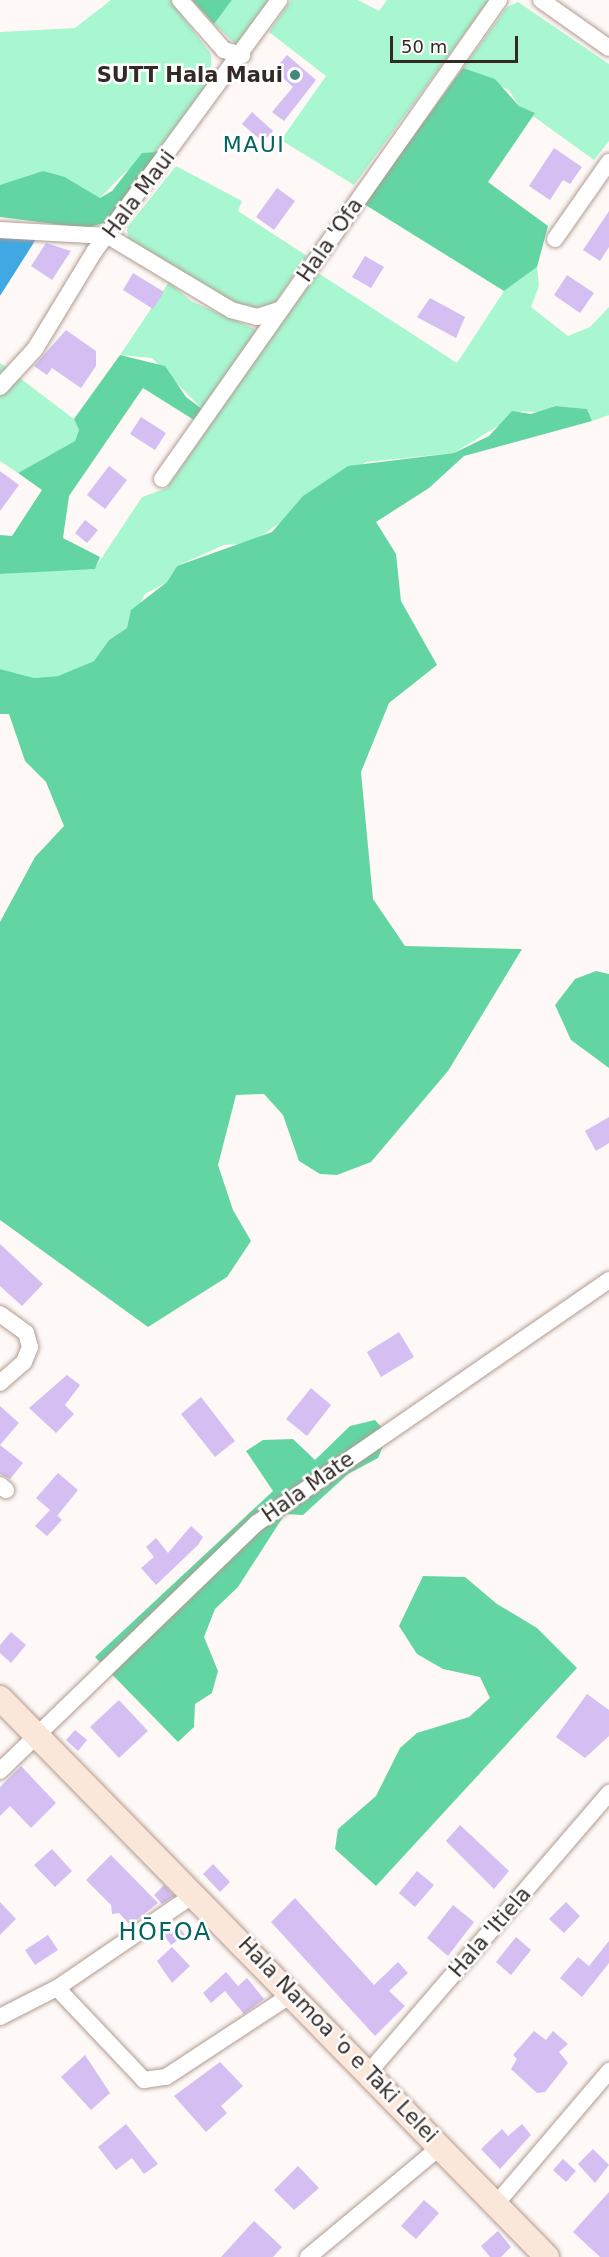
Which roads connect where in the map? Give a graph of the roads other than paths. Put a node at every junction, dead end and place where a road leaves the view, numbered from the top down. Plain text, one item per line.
1 (180, 0) edge
2 (279, 0) edge
3 (499, 0) edge
4 (541, 0) edge
5 (609, 48) edge
6 (242, 55) junction
7 (609, 162) edge
8 (0, 230) edge
9 (108, 236) junction
10 (555, 239) dead end
11 (281, 309) junction
12 (0, 387) edge
13 (162, 479) dead end
14 (609, 1280) edge
15 (0, 1314) edge
16 (0, 1383) edge
17 (0, 1698) edge
18 (38, 1732) junction
19 (0, 1771) edge
20 (609, 1793) edge
21 (195, 1894) junction
22 (57, 1988) junction
23 (294, 1993) junction
24 (0, 2017) edge
25 (370, 2071) junction
26 (609, 2071) edge
27 (441, 2146) junction
28 (496, 2204) junction
29 (308, 2257) edge
30 (547, 2257) edge

1 - 6 street
2 - 6 street, Hala Maui
3 - 11 street, Hala 'Ofa
4 - 5 street
6 - 9 street, Hala Maui
7 - 10 street
8 - 9 street
9 - 11 street
9 - 12 street, Hala Maui
11 - 13 street, Hala 'Ofa
14 - 18 street, Hala Mate
15 - 16 street
17 - 18 street, Hala Namoa 'o e Taki Lelei
18 - 19 street, Hala Mate
18 - 21 street, Hala Namoa 'o e Taki Lelei
20 - 25 street, Hala 'Itiela
21 - 22 street
21 - 23 street, Hala Namoa 'o e Taki Lelei
22 - 23 street
22 - 24 street
23 - 25 street, Hala Namoa 'o e Taki Lelei
25 - 27 street, Hala Namoa 'o e Taki Lelei
26 - 28 street
27 - 28 street, Hala Namoa 'o e Taki Lelei
27 - 29 street
28 - 30 street, Hala Namoa 'o e Taki Lelei

